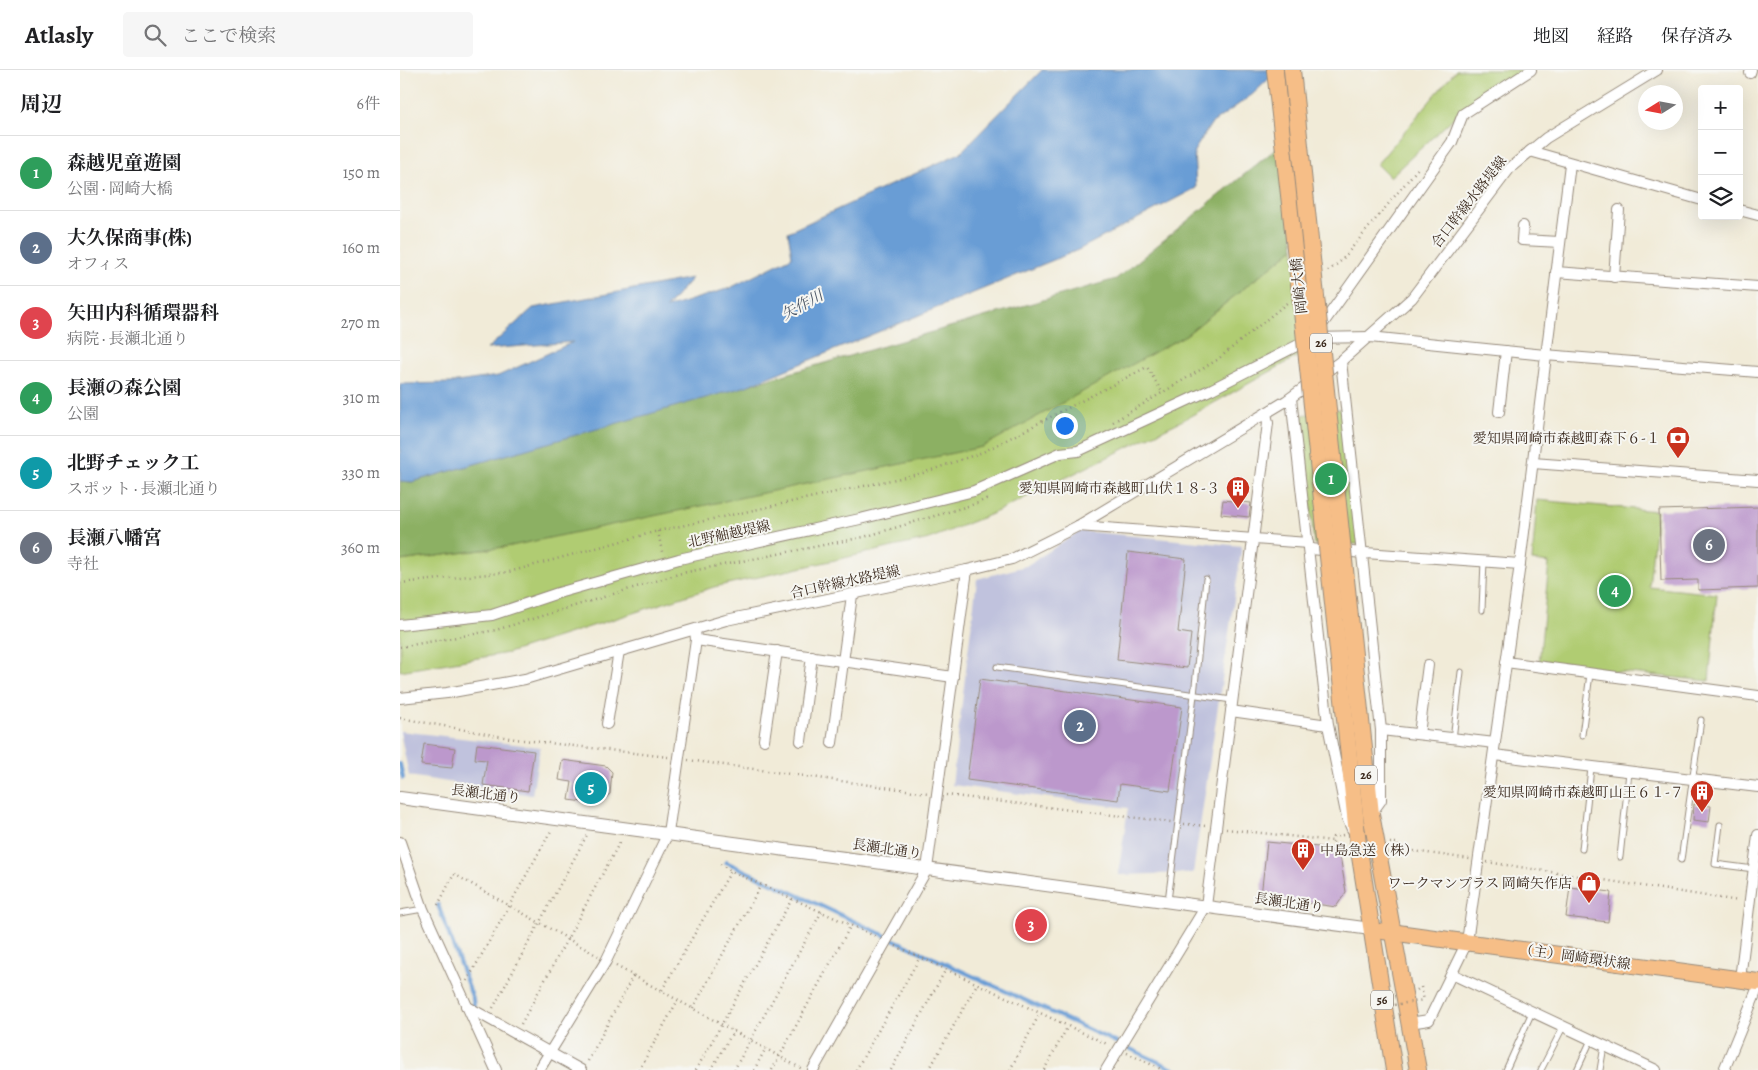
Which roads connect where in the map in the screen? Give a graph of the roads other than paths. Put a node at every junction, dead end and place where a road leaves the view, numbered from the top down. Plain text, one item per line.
1 (1275, 70) edge
2 (1292, 70) edge
3 (1531, 70) edge
4 (1657, 70) edge
5 (1530, 151) junction
6 (1570, 164) junction
7 (1698, 199) edge
8 (1619, 210) dead end
9 (1743, 211) edge
10 (1758, 215) edge
11 (1523, 226) dead end
12 (1560, 242) junction
13 (1556, 272) junction
14 (1614, 277) junction
15 (1758, 288) edge
16 (1370, 337) junction
17 (1312, 338) junction
18 (1506, 351) junction
19 (1545, 355) junction
20 (1341, 361) junction
21 (1758, 372) edge
22 (1291, 398) junction
23 (1499, 412) dead end
24 (1266, 413) junction
25 (1533, 463) junction
26 (1758, 480) edge
27 (1078, 526) junction
28 (1251, 540) junction
29 (1308, 546) junction
30 (1362, 551) junction
31 (1484, 562) junction
32 (1520, 564) junction
33 (967, 570) junction
34 (1206, 579) dead end
35 (852, 595) junction
36 (1482, 610) dead end
37 (1342, 619) junction
38 (400, 625) edge
39 (696, 635) junction
40 (619, 651) junction
41 (777, 651) junction
42 (812, 656) junction
43 (844, 661) junction
44 (1506, 662) junction
45 (1428, 665) dead end
46 (996, 666) dead end
47 (1461, 672) dead end
48 (1590, 674) junction
49 (953, 677) junction
50 (1194, 695) junction
51 (1758, 696) edge
52 (400, 698) edge
53 (1232, 700) junction
54 (1231, 711) junction
55 (1701, 720) dead end
56 (607, 724) dead end
57 (1328, 725) junction
58 (1380, 730) junction
59 (1419, 734) junction
60 (1582, 736) dead end
61 (1453, 739) junction
62 (764, 740) dead end
63 (801, 741) dead end
64 (832, 743) dead end
65 (1495, 743) junction
66 (1494, 755) junction
67 (1591, 768) junction
68 (1629, 772) junction
69 (1694, 780) junction
70 (1758, 787) edge
71 (400, 798) edge
72 (1371, 814) junction
73 (1720, 825) dead end
74 (668, 832) junction
75 (1758, 835) edge
76 (400, 842) edge
77 (1351, 846) junction
78 (1582, 849) dead end
79 (1620, 857) dead end
80 (1681, 860) dead end
81 (927, 869) junction
82 (1754, 869) junction
83 (1753, 898) edge
84 (1168, 901) junction
85 (1206, 906) junction
86 (423, 909) junction
87 (400, 913) edge
88 (1371, 929) junction
89 (1393, 932) junction
90 (1467, 942) junction
91 (1452, 974) junction
92 (1740, 979) junction
93 (1758, 982) edge
94 (1758, 987) edge
95 (466, 1006) junction
96 (1532, 1012) junction
97 (1409, 1023) junction
98 (1563, 1026) junction
99 (1591, 1040) junction
100 (1604, 1046) junction
101 (551, 1054) junction
102 (496, 1070) edge
103 (538, 1070) edge
104 (581, 1070) edge
105 (813, 1070) edge
106 (1106, 1070) edge
107 (1394, 1070) edge
108 (1418, 1070) edge
109 (1506, 1070) edge
110 (1541, 1070) edge
111 (1577, 1070) edge
112 (1600, 1070) edge
113 (1656, 1070) edge
114 (1724, 1070) edge

1 - 37 main road, 岡崎大橋 / 26, bridge
2 - 37 main road, 岡崎大橋 / 26, bridge
3 - 17 street
4 - 5 street, 合口幹線水路堤線
5 - 6 street
5 - 16 street, 合口幹線水路堤線
6 - 7 street
6 - 12 street
8 - 14 street
9 - 10 street
11 - 12 street
12 - 13 street
13 - 14 street
13 - 19 street
14 - 15 street
16 - 17 street
16 - 18 street
16 - 20 street, 合口幹線水路堤線
17 - 38 street, 北野舳越堤線
18 - 19 street
18 - 23 street
19 - 21 street
19 - 25 street
20 - 22 street, 合口幹線水路堤線
20 - 30 street
22 - 24 street, 合口幹線水路堤線
22 - 29 street
24 - 27 street, 合口幹線水路堤線
24 - 28 street
25 - 26 street
25 - 32 street
27 - 28 street
27 - 33 street, 合口幹線水路堤線
28 - 29 street
28 - 53 street
29 - 30 street
29 - 57 street
30 - 31 street
30 - 58 street
31 - 32 street
31 - 36 lane
32 - 44 street
33 - 35 street, 合口幹線水路堤線
33 - 49 street
34 - 50 lane
35 - 39 street, 合口幹線水路堤線
35 - 43 street
37 - 72 main road, 26
37 - 77 main road, 26
39 - 40 street, 合口幹線水路堤線
39 - 41 street
39 - 74 street
40 - 52 street, 合口幹線水路堤線
40 - 56 street
41 - 42 street
41 - 62 street
42 - 43 street
42 - 63 street
43 - 49 street
43 - 64 street
44 - 48 street
44 - 65 street
45 - 59 street
46 - 50 lane
47 - 61 lane
48 - 51 street
48 - 60 lane
49 - 81 street
50 - 53 lane
50 - 84 lane
53 - 54 street
54 - 57 street
54 - 85 street
55 - 69 lane
57 - 77 street
58 - 59 street
58 - 72 street
59 - 61 street
61 - 65 street
65 - 66 street
66 - 67 street
66 - 90 street
67 - 68 street
67 - 78 lane
68 - 69 street
68 - 79 lane
69 - 70 street
69 - 80 lane
71 - 74 street, 長瀬北通り
72 - 89 main road, 26
73 - 82 lane
74 - 81 street, 長瀬北通り
74 - 101 street
75 - 82 street
76 - 86 street
77 - 88 main road, 26
81 - 84 street, 長瀬北通り
81 - 105 street
82 - 83 street
83 - 92 street
84 - 85 street, 長瀬北通り
85 - 88 street, 長瀬北通り
85 - 106 street
86 - 87 lane
86 - 95 street
88 - 89 main road, （主）岡崎環状線
88 - 107 main road, 56
89 - 90 main road, （主）岡崎環状線
89 - 97 main road, 56
90 - 91 street
90 - 92 main road, （主）岡崎環状線
91 - 96 street
91 - 97 street
92 - 93 main road, （主）岡崎環状線
94 - 114 street
95 - 101 street
95 - 102 street
96 - 98 street
96 - 109 lane
97 - 108 main road, 56
98 - 99 street
98 - 110 lane
99 - 100 street
99 - 111 lane
100 - 112 lane
100 - 113 street
101 - 103 street
101 - 104 street

